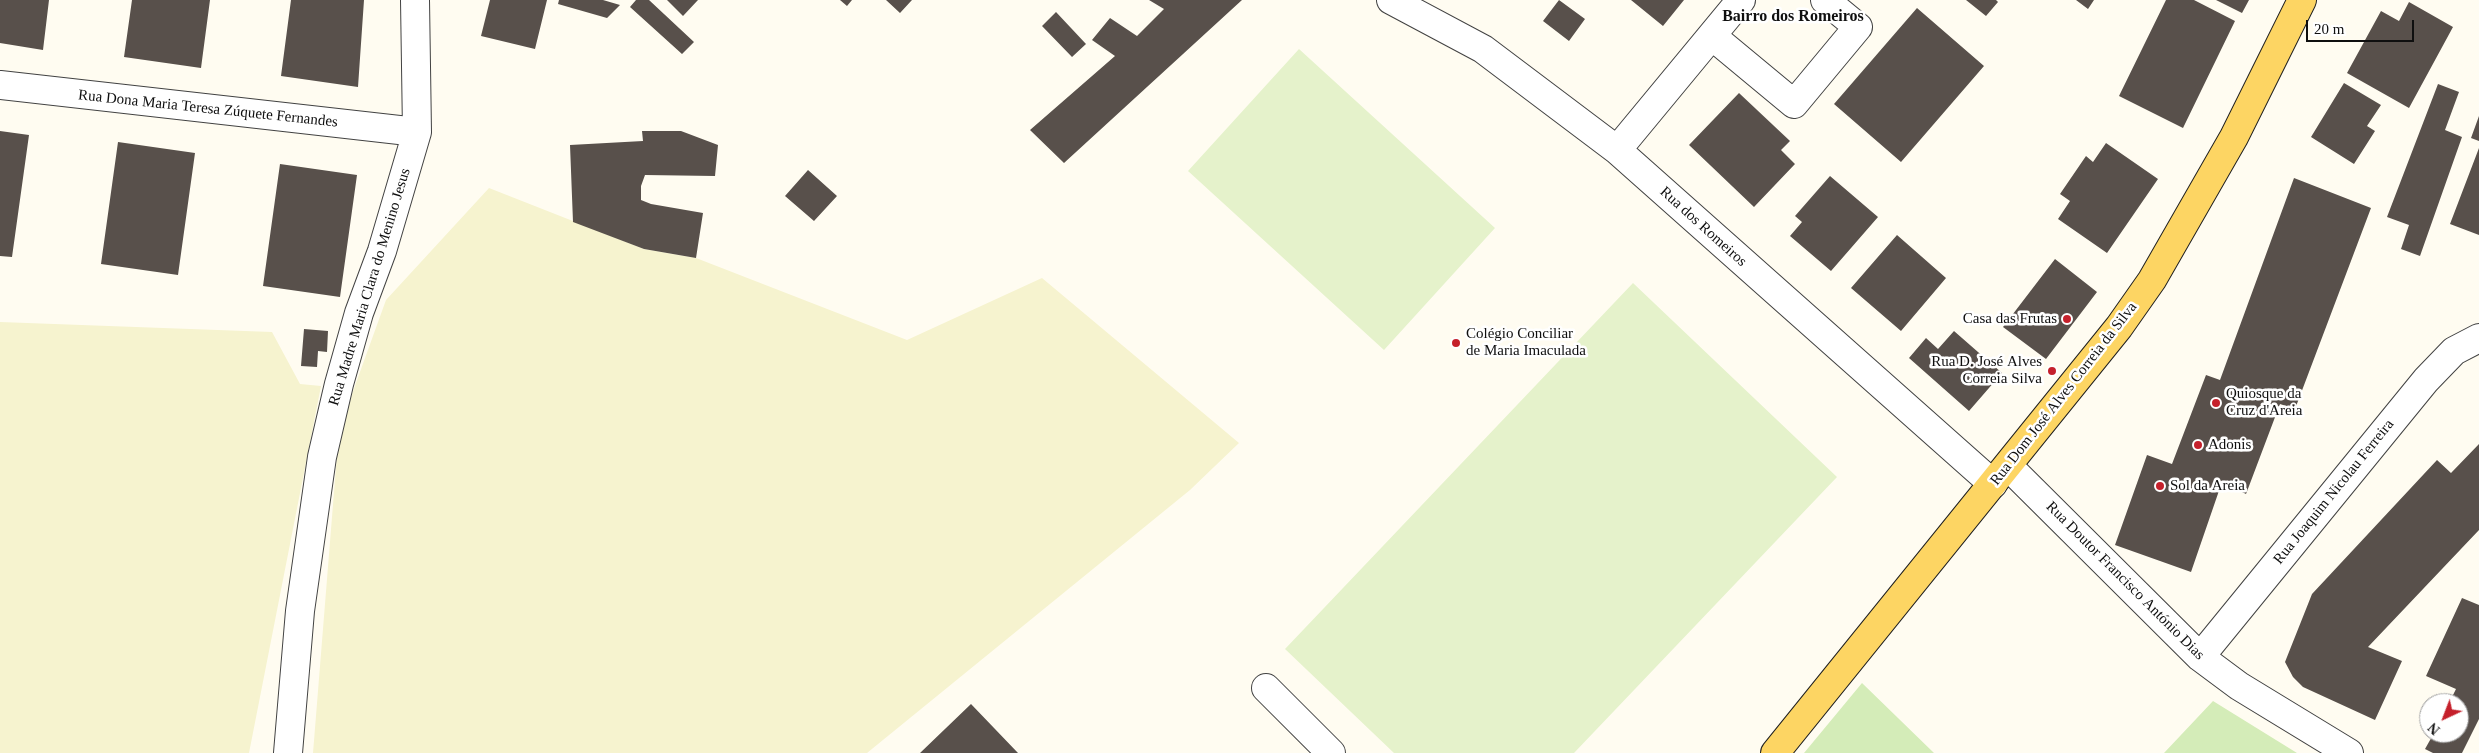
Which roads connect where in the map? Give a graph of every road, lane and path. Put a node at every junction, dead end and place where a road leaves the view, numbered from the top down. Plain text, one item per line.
1 (415, 0) edge
2 (1391, 0) edge
3 (1741, 0) edge
4 (1825, 0) edge
5 (2302, 0) edge
6 (1712, 36) junction
7 (0, 85) edge
8 (417, 132) junction
9 (1617, 150) junction
10 (2479, 338) edge
11 (2001, 475) junction
12 (2200, 657) junction
13 (1266, 688) dead end
14 (288, 753) edge
15 (1331, 753) edge
16 (1775, 753) edge
17 (2349, 753) edge

1 - 8 street, Rua Madre Maria Clara do Menino Jesus
2 - 9 street, Rua dos Romeiros
3 - 6 street
4 - 6 street
5 - 11 main road, Rua Dom José Alves Correia da Silva
6 - 9 street
7 - 8 street, Rua Dona Maria Teresa Zúquete Fernandes
8 - 14 street, Rua Madre Maria Clara do Menino Jesus
9 - 11 street, Rua dos Romeiros
10 - 12 street, Rua Joaquim Nicolau Ferreira
11 - 12 street, Rua Doutor Francisco António Dias
11 - 16 main road, Rua Dom José Alves Correia da Silva
12 - 17 street, Rua Doutor Francisco António Dias
13 - 15 street

